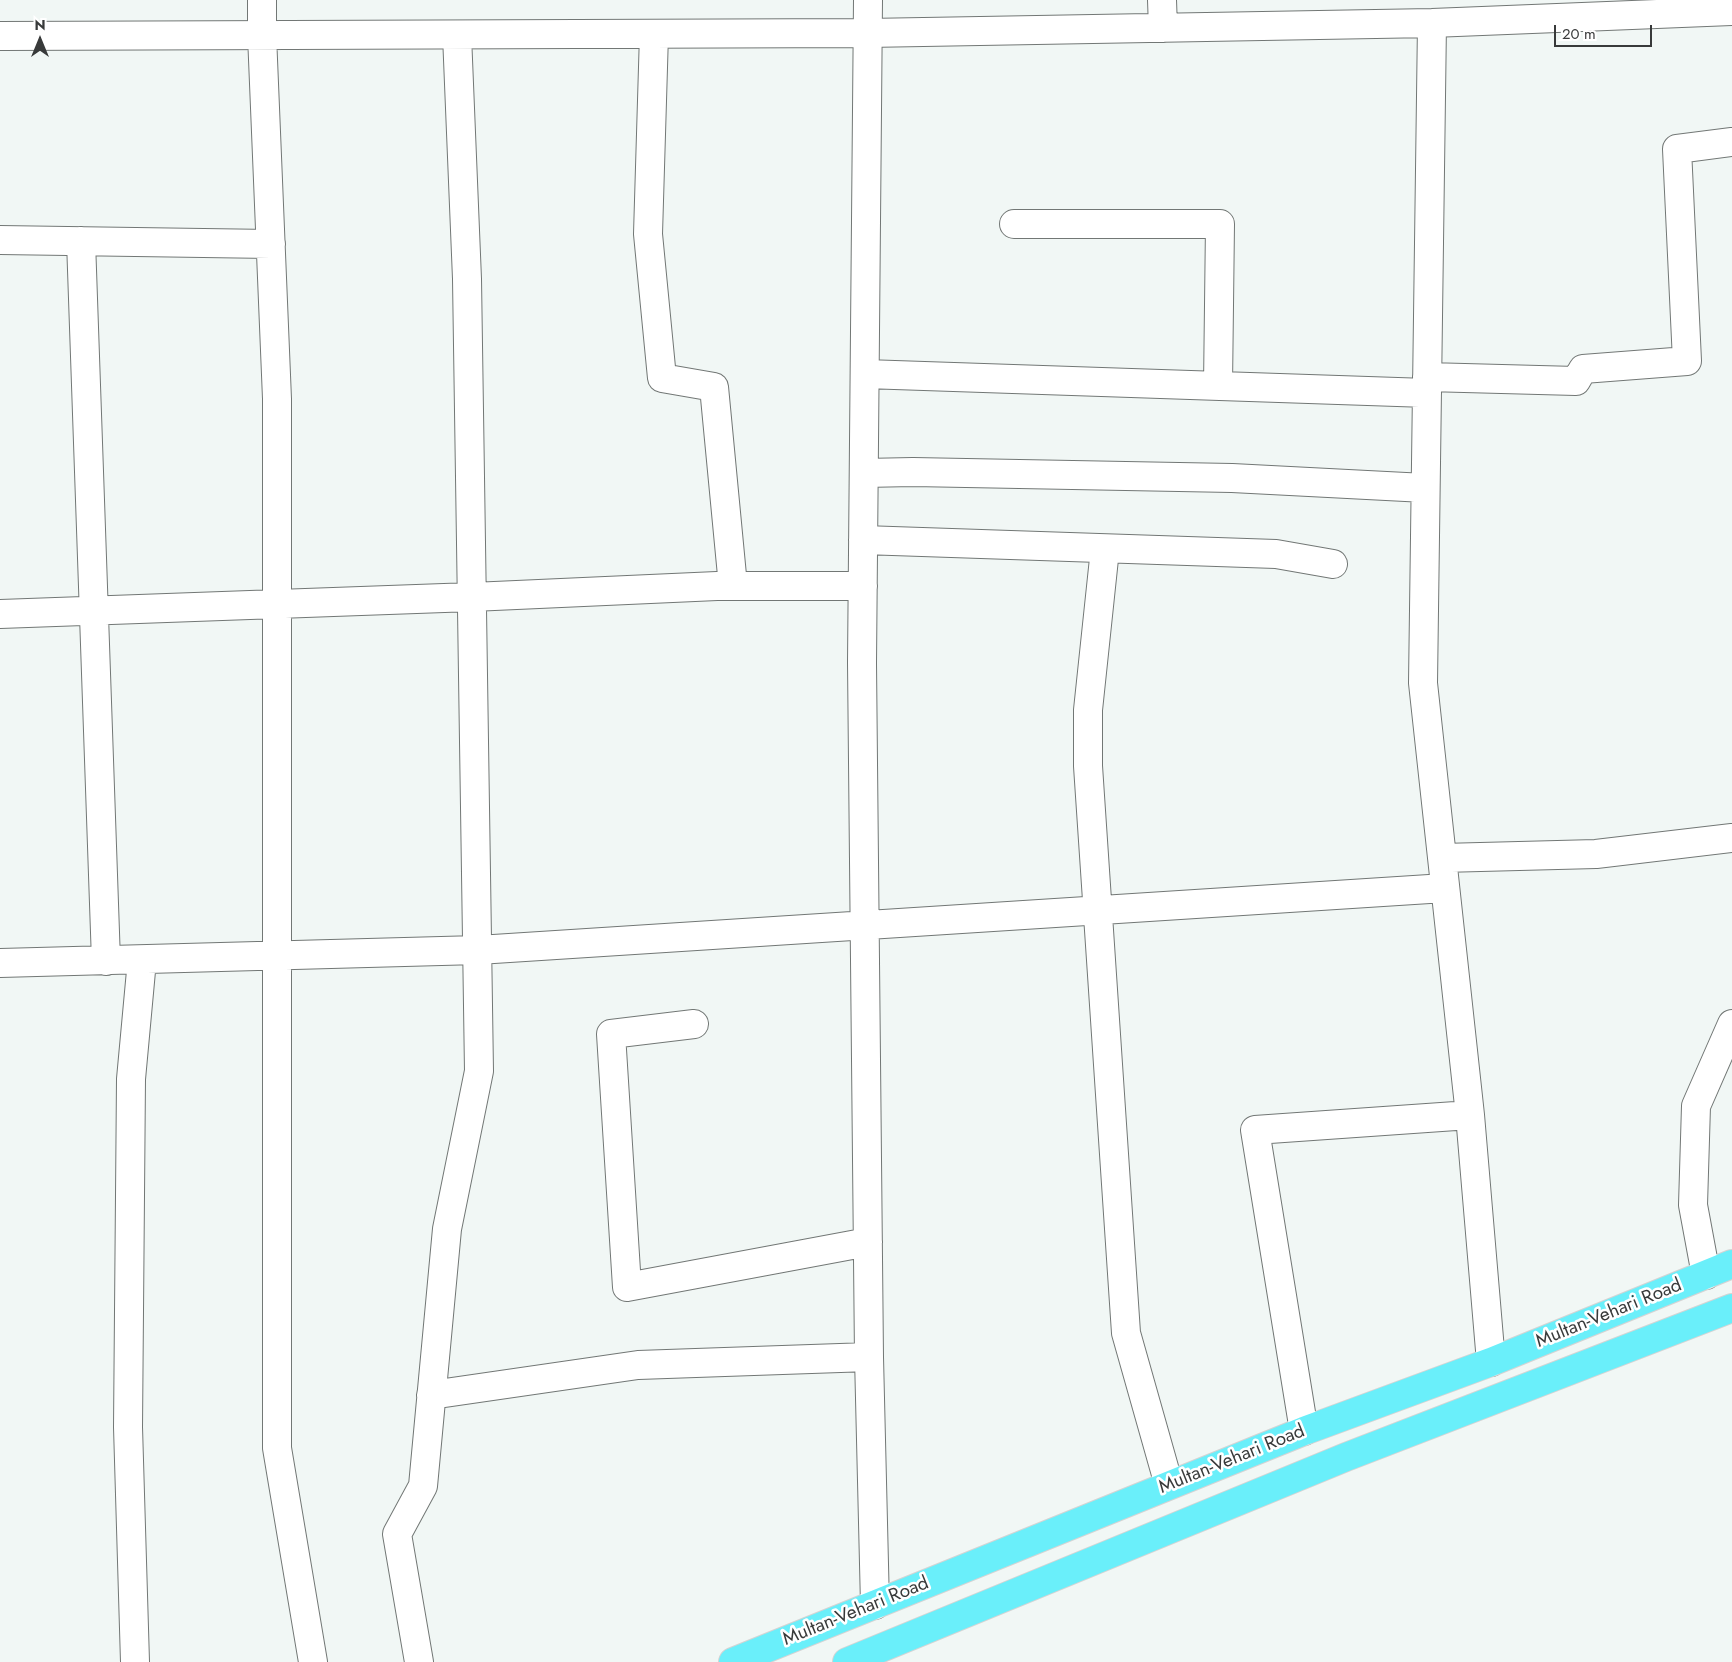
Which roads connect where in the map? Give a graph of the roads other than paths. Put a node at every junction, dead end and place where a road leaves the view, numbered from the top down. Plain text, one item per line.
1 (262, 0) edge
2 (868, 0) edge
3 (1162, 0) edge
4 (1622, 8) edge
5 (1732, 11) edge
6 (1432, 24) junction
7 (1163, 28) junction
8 (867, 33) junction
9 (654, 34) junction
10 (457, 35) junction
11 (0, 36) edge
12 (262, 36) junction
13 (1732, 142) edge
14 (1014, 224) dead end
15 (0, 240) edge
16 (81, 241) junction
17 (271, 244) junction
18 (864, 374) junction
19 (1427, 385) junction
20 (1218, 386) junction
21 (864, 473) junction
22 (1425, 488) junction
23 (863, 540) junction
24 (1104, 549) junction
25 (1333, 564) dead end
26 (733, 586) junction
27 (863, 586) junction
28 (472, 597) junction
29 (277, 604) junction
30 (94, 610) junction
31 (0, 614) edge
32 (1732, 838) edge
33 (1442, 858) junction
34 (1445, 888) junction
35 (1098, 910) junction
36 (865, 926) junction
37 (478, 950) junction
38 (277, 956) junction
39 (142, 960) junction
40 (106, 961) junction
41 (0, 963) edge
42 (694, 1024) dead end
43 (1732, 1024) edge
44 (1470, 1115) junction
45 (868, 1242) junction
46 (1732, 1264) edge
47 (1706, 1275) junction
48 (1732, 1308) edge
49 (869, 1357) junction
50 (1492, 1362) junction
51 (431, 1395) junction
52 (1304, 1431) junction
53 (1169, 1485) junction
54 (875, 1605) junction
55 (134, 1662) edge
56 (313, 1662) edge
57 (419, 1662) edge
58 (733, 1662) edge
59 (847, 1662) edge

1 - 12 street
2 - 8 street
3 - 7 street
4 - 5 street
4 - 6 street
6 - 7 street
6 - 19 street
7 - 8 street
8 - 9 street
8 - 18 street
9 - 10 street
9 - 26 street
10 - 12 street
10 - 28 street
11 - 12 street
12 - 17 street
13 - 19 street
14 - 20 street
15 - 16 street
16 - 17 street
16 - 30 street
17 - 29 street
18 - 20 street
18 - 21 street
19 - 20 street
19 - 22 street
21 - 22 street
21 - 23 street
22 - 33 street
23 - 24 street
23 - 27 street
24 - 25 street
24 - 35 street
26 - 27 street
26 - 28 street
27 - 36 street
28 - 29 street
28 - 37 street
29 - 30 street
29 - 38 street
30 - 31 street
30 - 40 street
32 - 33 street
33 - 34 street
34 - 35 street
34 - 44 street
35 - 36 street
35 - 53 street
36 - 37 street
36 - 45 street
37 - 38 street
37 - 51 street
38 - 39 street
38 - 56 street
39 - 40 street
39 - 55 street
40 - 41 street
42 - 45 street
43 - 47 street
44 - 50 street
44 - 52 street
45 - 49 street
46 - 47 highway, Multan-Vehari Road
47 - 50 highway, Multan-Vehari Road
48 - 59 highway, Multan-Vehari Road
49 - 51 street
49 - 54 street
50 - 52 highway, Multan-Vehari Road
51 - 57 street
52 - 53 highway, Multan-Vehari Road
53 - 54 highway, Multan-Vehari Road
54 - 58 highway, Multan-Vehari Road

